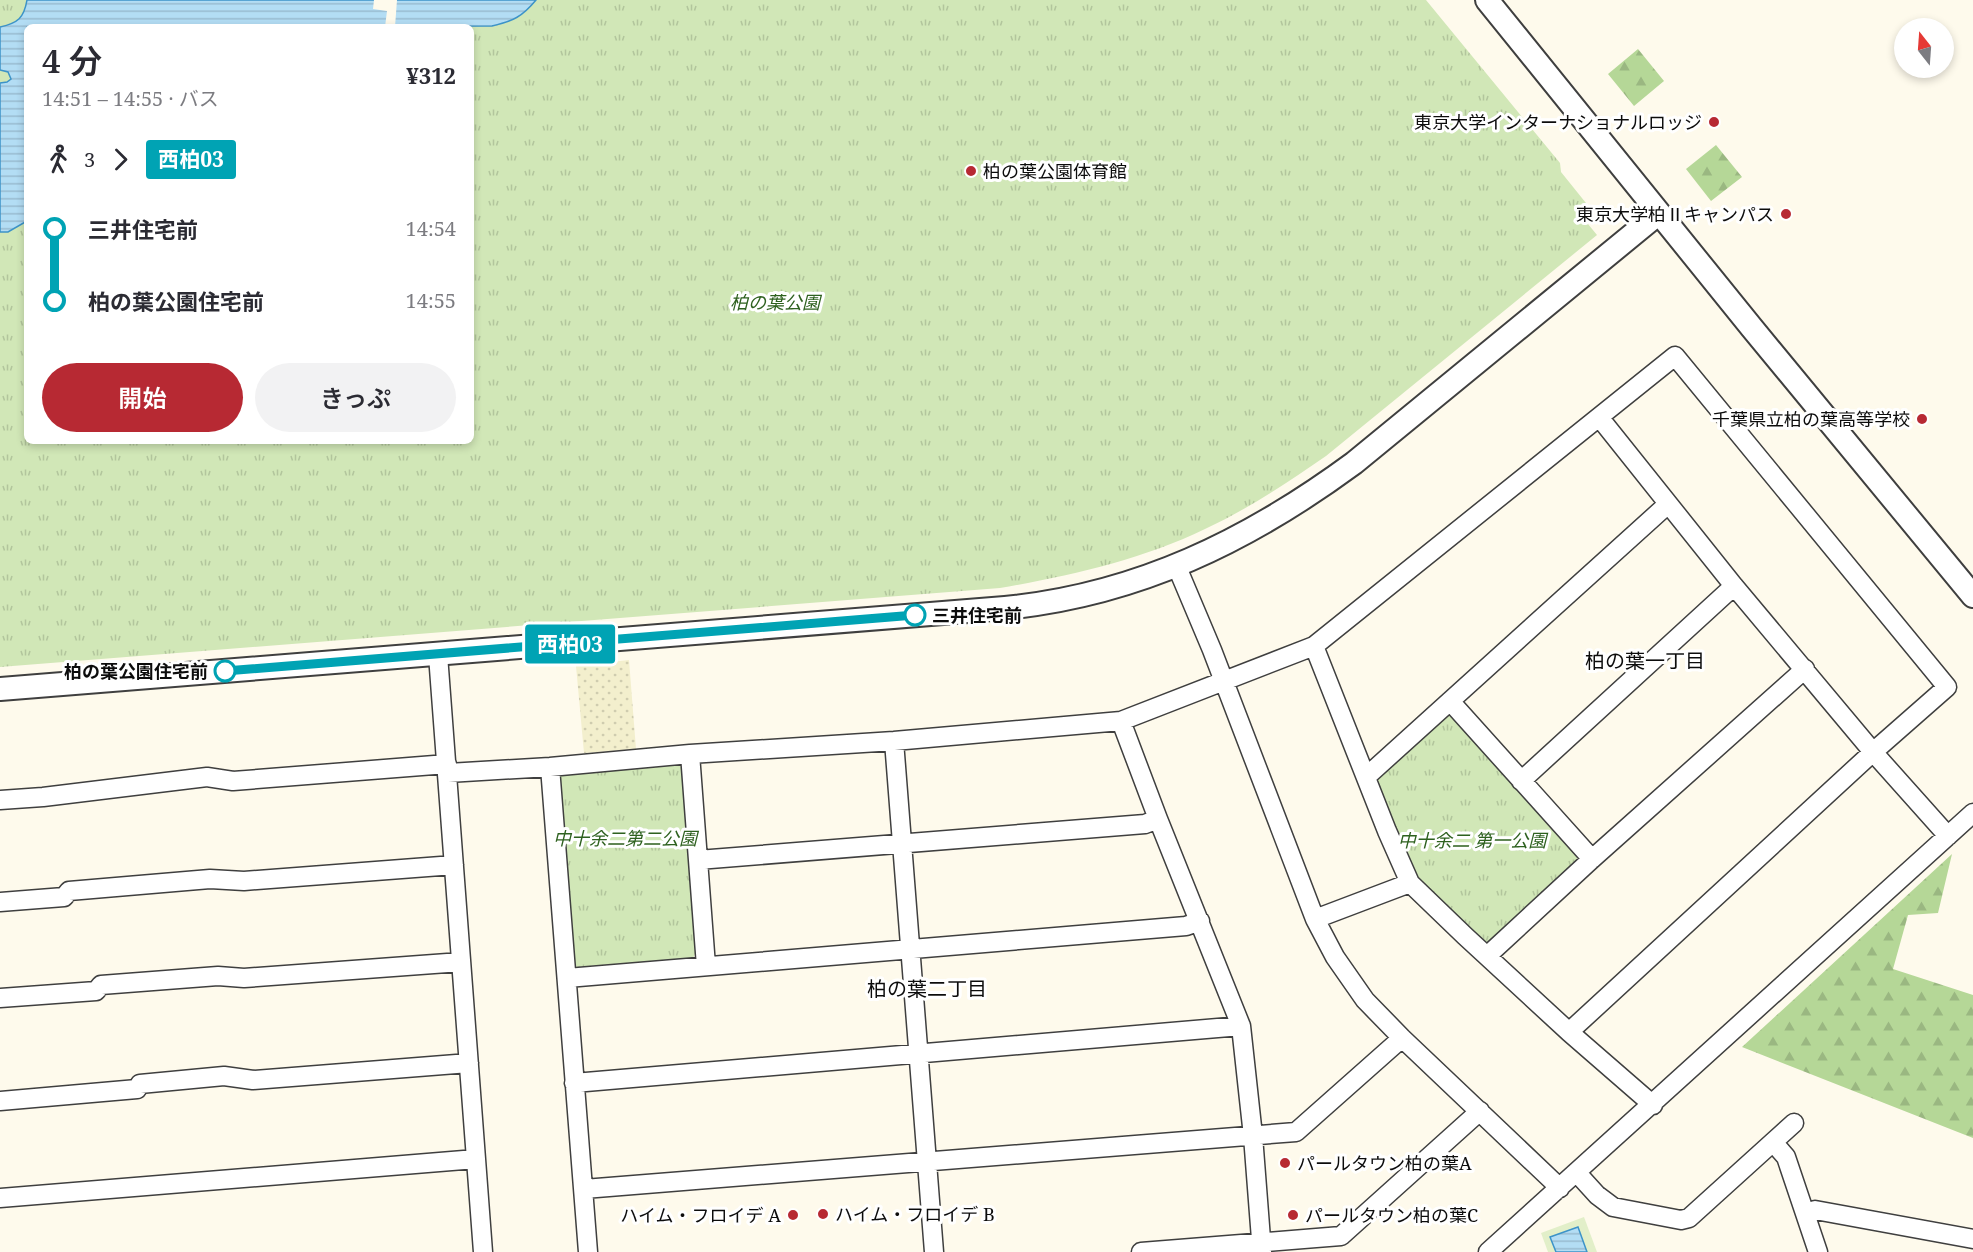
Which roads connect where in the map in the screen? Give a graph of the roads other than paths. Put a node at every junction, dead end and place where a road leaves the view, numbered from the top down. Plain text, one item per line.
1 (1486, 0) edge
2 (1659, 213) junction
3 (1599, 417) junction
4 (1668, 504) junction
5 (1177, 567) junction
6 (1734, 586) junction
7 (1973, 596) edge
8 (1314, 646) junction
9 (438, 655) junction
10 (1805, 669) junction
11 (1224, 681) junction
12 (0, 689) edge
13 (1450, 701) junction
14 (1121, 721) junction
15 (894, 741) junction
16 (1873, 752) junction
17 (690, 754) junction
18 (550, 767) junction
19 (447, 768) junction
20 (1366, 777) junction
21 (1521, 781) junction
22 (0, 800) edge
23 (1973, 813) edge
24 (1158, 819) junction
25 (1948, 836) junction
26 (902, 845) junction
27 (1592, 859) junction
28 (698, 860) junction
29 (454, 865) junction
30 (1410, 883) junction
31 (0, 902) edge
32 (1315, 919) junction
33 (1200, 921) junction
34 (910, 950) junction
35 (1487, 956) junction
36 (461, 962) junction
37 (706, 966) junction
38 (567, 978) junction
39 (0, 998) edge
40 (1242, 1026) junction
41 (1569, 1032) junction
42 (1402, 1038) junction
43 (919, 1055) junction
44 (469, 1063) junction
45 (574, 1083) junction
46 (0, 1101) edge
47 (1653, 1105) junction
48 (1480, 1111) junction
49 (1794, 1123) dead end
50 (1253, 1136) junction
51 (1773, 1142) junction
52 (476, 1159) junction
53 (928, 1162) junction
54 (1577, 1173) junction
55 (1560, 1188) junction
56 (584, 1189) junction
57 (0, 1198) edge
58 (1805, 1213) junction
59 (1973, 1239) edge
60 (1261, 1247) edge
61 (483, 1252) edge
62 (588, 1252) edge
63 (934, 1252) edge
64 (1141, 1252) edge
65 (1488, 1252) edge
66 (1818, 1252) edge

1 - 2 street
2 - 5 street
2 - 7 street
3 - 4 street
3 - 8 street
3 - 16 street
4 - 6 street
4 - 13 street
5 - 9 street
5 - 11 street
6 - 10 street
6 - 21 street
8 - 11 street
8 - 20 street
9 - 12 street
9 - 19 street
10 - 16 street
10 - 27 street
11 - 14 street
11 - 32 street
13 - 20 street
13 - 21 street
14 - 15 street
14 - 24 street
15 - 17 street
15 - 26 street
16 - 25 street
16 - 41 street
17 - 18 street
17 - 28 street
18 - 19 street
18 - 38 street
19 - 22 street
19 - 29 street
20 - 30 street
21 - 27 street
23 - 25 street
24 - 26 street
24 - 33 street
25 - 47 street
26 - 28 street
26 - 34 street
27 - 35 street
28 - 37 street
29 - 31 street
29 - 36 street
30 - 32 street
30 - 35 street
32 - 42 street
33 - 34 street
33 - 40 street
34 - 37 street
34 - 43 street
35 - 41 street
36 - 39 street
36 - 44 street
37 - 38 street
38 - 45 street
40 - 43 street
40 - 50 street
41 - 47 street
42 - 48 street
42 - 50 street
43 - 45 street
43 - 53 street
44 - 46 street
44 - 52 street
45 - 56 street
47 - 54 street
48 - 55 street
48 - 60 street
49 - 51 street
50 - 53 street
50 - 60 street
51 - 54 street
51 - 58 street
52 - 57 street
52 - 61 street
53 - 56 street
53 - 63 street
54 - 55 street
55 - 65 street
56 - 62 street
58 - 59 street
58 - 66 street
60 - 64 street

